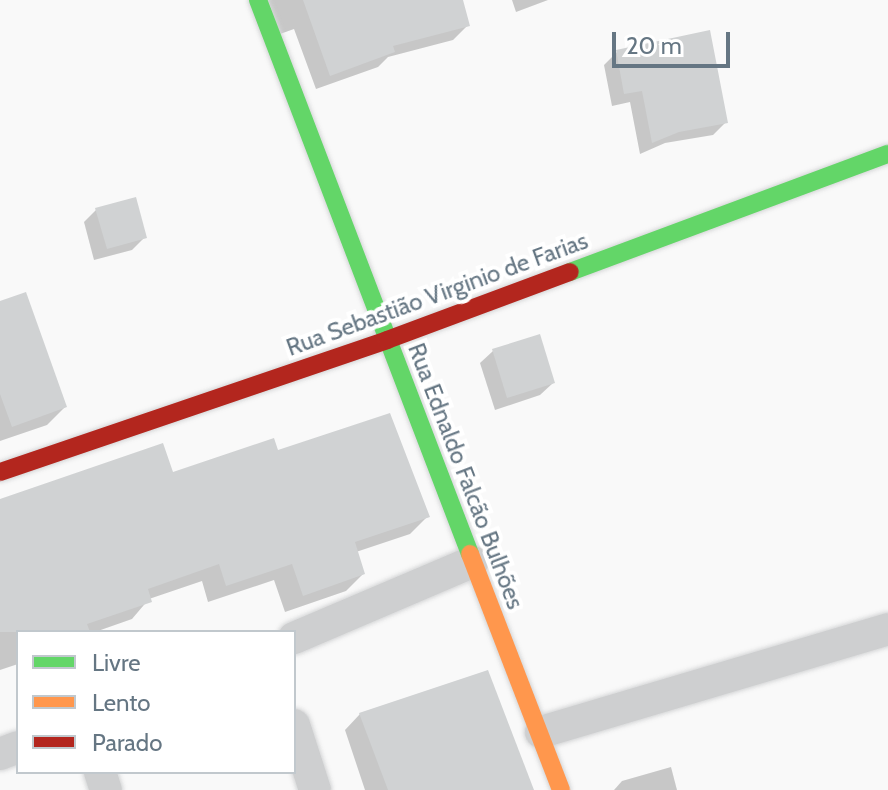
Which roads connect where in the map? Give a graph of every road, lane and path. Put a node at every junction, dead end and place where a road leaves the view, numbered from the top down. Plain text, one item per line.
1 (258, 0) edge
2 (888, 154) edge
3 (387, 340) junction
4 (0, 472) edge
5 (472, 562) junction
6 (888, 629) edge
7 (296, 637) edge
8 (296, 731) edge
9 (541, 732) junction
10 (315, 790) edge
11 (561, 790) edge

1 - 3 street, Rua Ednaldo Falcão Bulhões
2 - 3 street, Rua Sebastião Virginio de Farias
3 - 4 street, Rua Sebastião Virginio de Farias
3 - 5 street, Rua Ednaldo Falcão Bulhões
5 - 7 street
5 - 9 street, Rua Ednaldo Falcão Bulhões
6 - 9 street
8 - 10 street
9 - 11 street, Rua Ednaldo Falcão Bulhões

